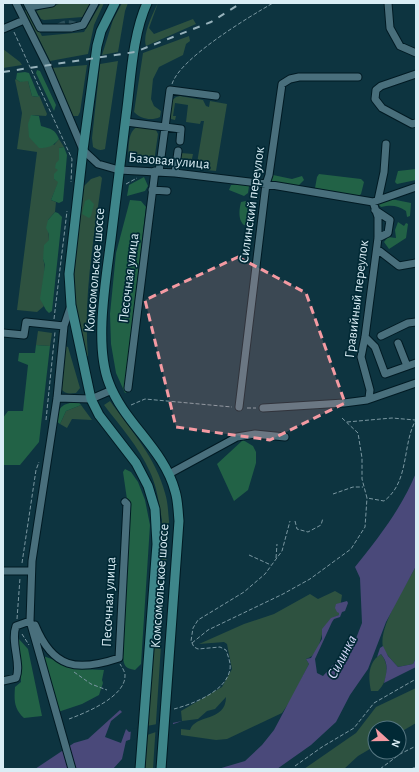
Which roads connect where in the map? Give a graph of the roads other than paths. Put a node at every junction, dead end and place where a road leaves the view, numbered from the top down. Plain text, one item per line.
1 (16, 3) edge
2 (52, 3) edge
3 (95, 3) edge
4 (115, 3) edge
5 (147, 3) edge
6 (388, 3) edge
7 (28, 5) edge
8 (24, 20) junction
9 (3, 29) edge
10 (416, 53) edge
11 (416, 74) edge
12 (358, 77) dead end
13 (216, 96) dead end
14 (126, 122) junction
15 (416, 123) edge
16 (165, 127) junction
17 (180, 141) dead end
18 (386, 144) dead end
19 (83, 150) junction
20 (178, 151) dead end
21 (119, 170) junction
22 (157, 172) junction
23 (175, 173) junction
24 (266, 184) junction
25 (416, 187) edge
26 (152, 190) junction
27 (167, 191) dead end
28 (375, 201) junction
29 (375, 210) junction
30 (378, 238) junction
31 (377, 249) junction
32 (416, 263) edge
33 (71, 305) junction
34 (416, 322) edge
35 (64, 326) junction
36 (3, 333) edge
37 (381, 336) dead end
38 (365, 337) junction
39 (398, 343) dead end
40 (416, 363) edge
41 (407, 366) junction
42 (416, 383) edge
43 (128, 388) dead end
44 (112, 390) junction
45 (57, 398) junction
46 (369, 398) junction
47 (92, 399) junction
48 (239, 407) road end
49 (263, 408) road end
50 (285, 437) dead end
51 (169, 474) junction
52 (125, 502) dead end
53 (3, 570) edge
54 (31, 571) junction
55 (30, 612) junction
56 (30, 621) junction
57 (3, 681) edge
58 (72, 769) edge
59 (140, 769) edge
60 (160, 769) edge

1 - 8 street, Базовая улица
2 - 7 street
3 - 7 street
4 - 19 main road, Комсомольское шоссе
5 - 14 main road, Комсомольское шоссе
6 - 10 street
8 - 9 street
8 - 19 street, Базовая улица
11 - 15 street
12 - 24 street, Силинский переулок
13 - 16 street, Песочная улица
14 - 16 street
14 - 21 main road, Комсомольское шоссе
16 - 17 street
16 - 22 street, Песочная улица
18 - 28 street
19 - 21 street, Базовая улица
19 - 33 main road, Комсомольское шоссе
20 - 23 street
21 - 22 street, Базовая улица
21 - 44 main road, Комсомольское шоссе
22 - 23 street, Базовая улица
22 - 26 street, Песочная улица
23 - 24 street, Базовая улица
24 - 28 street, Базовая улица
24 - 48 street, Силинский переулок
25 - 28 street, Базовая улица
26 - 27 street
26 - 43 street, Песочная улица
28 - 29 street, Гравийный переулок
29 - 30 street, Гравийный переулок
29 - 30 street
30 - 31 street, Гравийный переулок
31 - 32 street
31 - 38 street, Гравийный переулок
33 - 35 street, Комсомольское шоссе
33 - 47 main road, Комсомольское шоссе
34 - 37 street
35 - 36 street
35 - 45 street, Комсомольское шоссе
38 - 41 street
38 - 46 street, Гравийный переулок
39 - 41 street
40 - 41 street
42 - 46 street
44 - 47 street
44 - 51 main road, Комсомольское шоссе
45 - 47 street
45 - 54 street, Комсомольское шоссе
46 - 49 street
47 - 59 main road, Комсомольское шоссе
50 - 51 street
51 - 60 main road, Комсомольское шоссе
52 - 55 street, Песочная улица
53 - 54 street
54 - 55 street, Комсомольское шоссе
55 - 56 street, Комсомольское шоссе
56 - 57 street
56 - 58 street, Комсомольское шоссе

